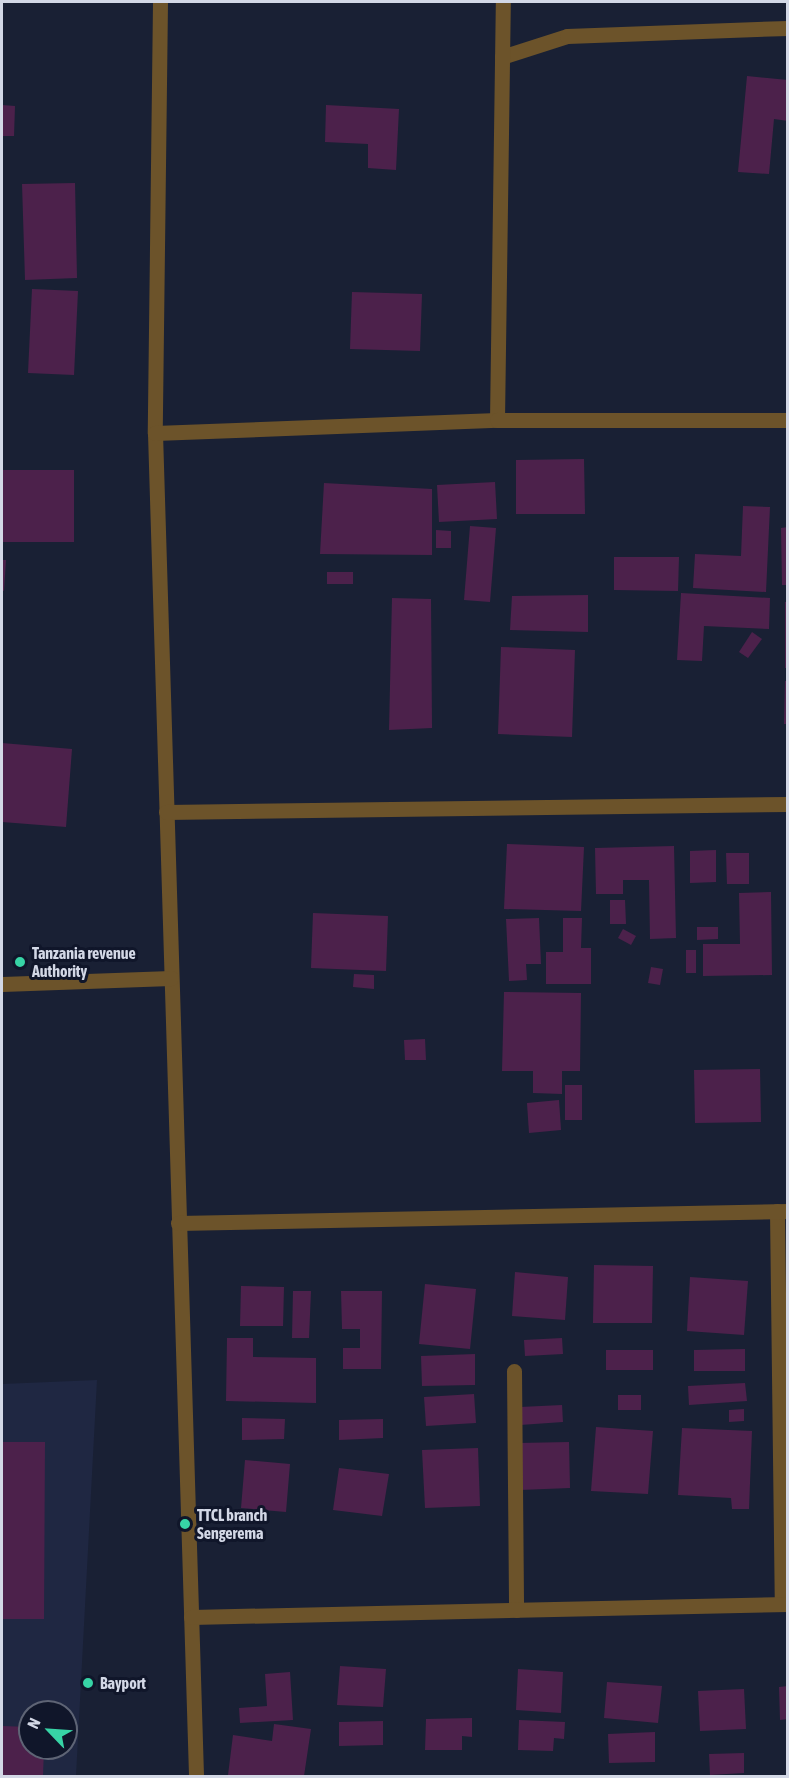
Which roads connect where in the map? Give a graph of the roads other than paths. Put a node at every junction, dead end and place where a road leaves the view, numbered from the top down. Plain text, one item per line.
1 (160, 2) edge
2 (503, 2) edge
3 (788, 28) edge
4 (502, 57) junction
5 (497, 420) junction
6 (788, 420) edge
7 (155, 433) junction
8 (788, 804) edge
9 (166, 812) junction
10 (171, 978) junction
11 (2, 984) edge
12 (782, 1211) edge
13 (178, 1223) junction
14 (514, 1371) dead end
15 (785, 1604) edge
16 (516, 1610) junction
17 (191, 1617) junction
18 (196, 1776) edge

1 - 7 street
2 - 4 street
3 - 4 street
4 - 5 street
5 - 6 street
5 - 7 street
7 - 9 street
8 - 9 street
9 - 10 street
10 - 11 street
10 - 13 street
12 - 13 street
12 - 15 street
13 - 17 street
14 - 16 street
15 - 16 street
16 - 17 street
17 - 18 street

